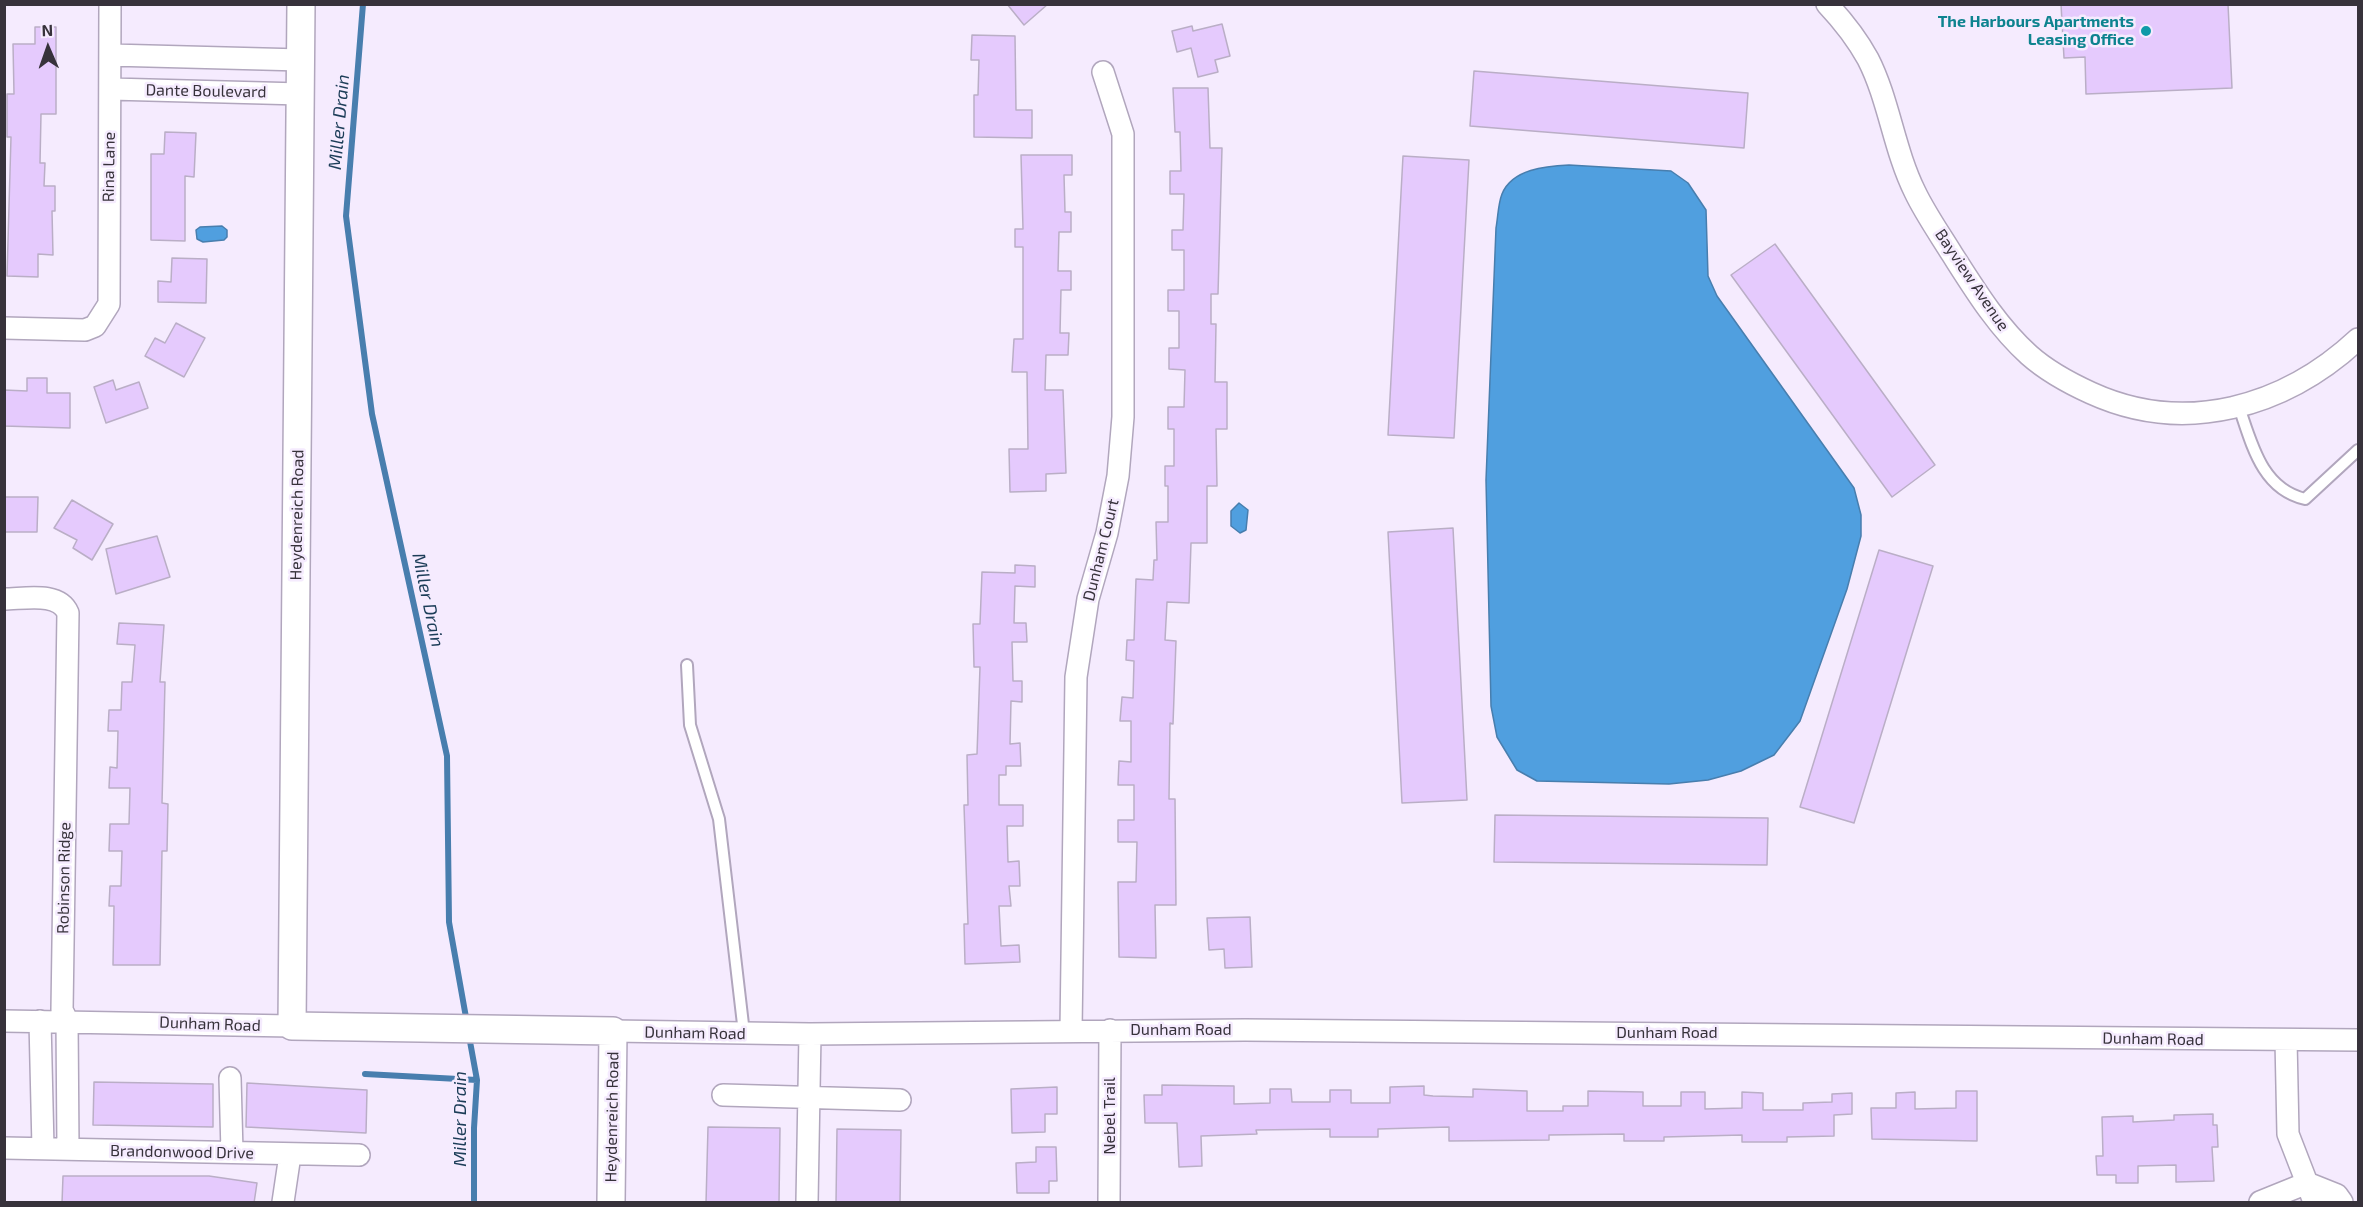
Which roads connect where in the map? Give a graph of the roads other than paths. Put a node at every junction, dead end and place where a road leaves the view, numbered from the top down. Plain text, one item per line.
1 (110, 4) edge
2 (301, 4) edge
3 (1827, 4) edge
4 (111, 55) junction
5 (301, 60) junction
6 (1103, 72) dead end
7 (111, 89) junction
8 (301, 94) junction
9 (4, 328) edge
10 (2358, 339) edge
11 (2239, 407) junction
12 (2358, 450) edge
13 (4, 599) edge
14 (687, 664) dead end
15 (67, 1020) junction
16 (4, 1021) edge
17 (40, 1021) junction
18 (292, 1026) junction
19 (1071, 1030) junction
20 (1110, 1030) junction
21 (613, 1031) junction
22 (744, 1033) junction
23 (810, 1034) junction
24 (2286, 1040) junction
25 (2358, 1040) edge
26 (230, 1078) dead end
27 (723, 1095) dead end
28 (809, 1098) junction
29 (900, 1100) dead end
30 (4, 1148) edge
31 (43, 1148) junction
32 (68, 1149) junction
33 (232, 1152) junction
34 (290, 1155) junction
35 (359, 1155) dead end
36 (2310, 1193) edge
37 (283, 1203) edge
38 (611, 1203) edge
39 (807, 1203) edge
40 (1109, 1203) edge
41 (2260, 1203) edge
42 (2342, 1203) edge

1 - 4 street, Rina Lane
2 - 5 street, Heydenreich Road
3 - 11 street, Bayview Avenue
4 - 5 street, Dante Boulevard
4 - 7 street, Rina Lane
5 - 8 street, Heydenreich Road
6 - 19 street, Dunham Court
7 - 8 street, Dante Boulevard
7 - 9 street, Rina Lane
8 - 18 street, Heydenreich Road
10 - 11 street, Bayview Avenue
11 - 12 lane
13 - 15 street, Robinson Ridge
14 - 22 lane
15 - 17 street, Dunham Road
15 - 18 street, Dunham Road
15 - 32 street, Robinson Ridge
16 - 17 street, Dunham Road
17 - 31 street
18 - 21 street, Dunham Road
19 - 20 street, Dunham Road
19 - 23 street, Dunham Road
20 - 24 street, Dunham Road
20 - 40 street, Nebel Trail
21 - 22 street, Dunham Road
21 - 38 street, Heydenreich Road
22 - 23 street, Dunham Road
23 - 28 street
24 - 25 street, Dunham Road
24 - 36 street
26 - 33 street
27 - 28 street
28 - 29 street
28 - 39 street
30 - 31 street, Brandonwood Drive
31 - 32 street, Brandonwood Drive
32 - 33 street, Brandonwood Drive
33 - 34 street, Brandonwood Drive
34 - 35 street, Brandonwood Drive
34 - 37 street
36 - 41 street
36 - 42 street

